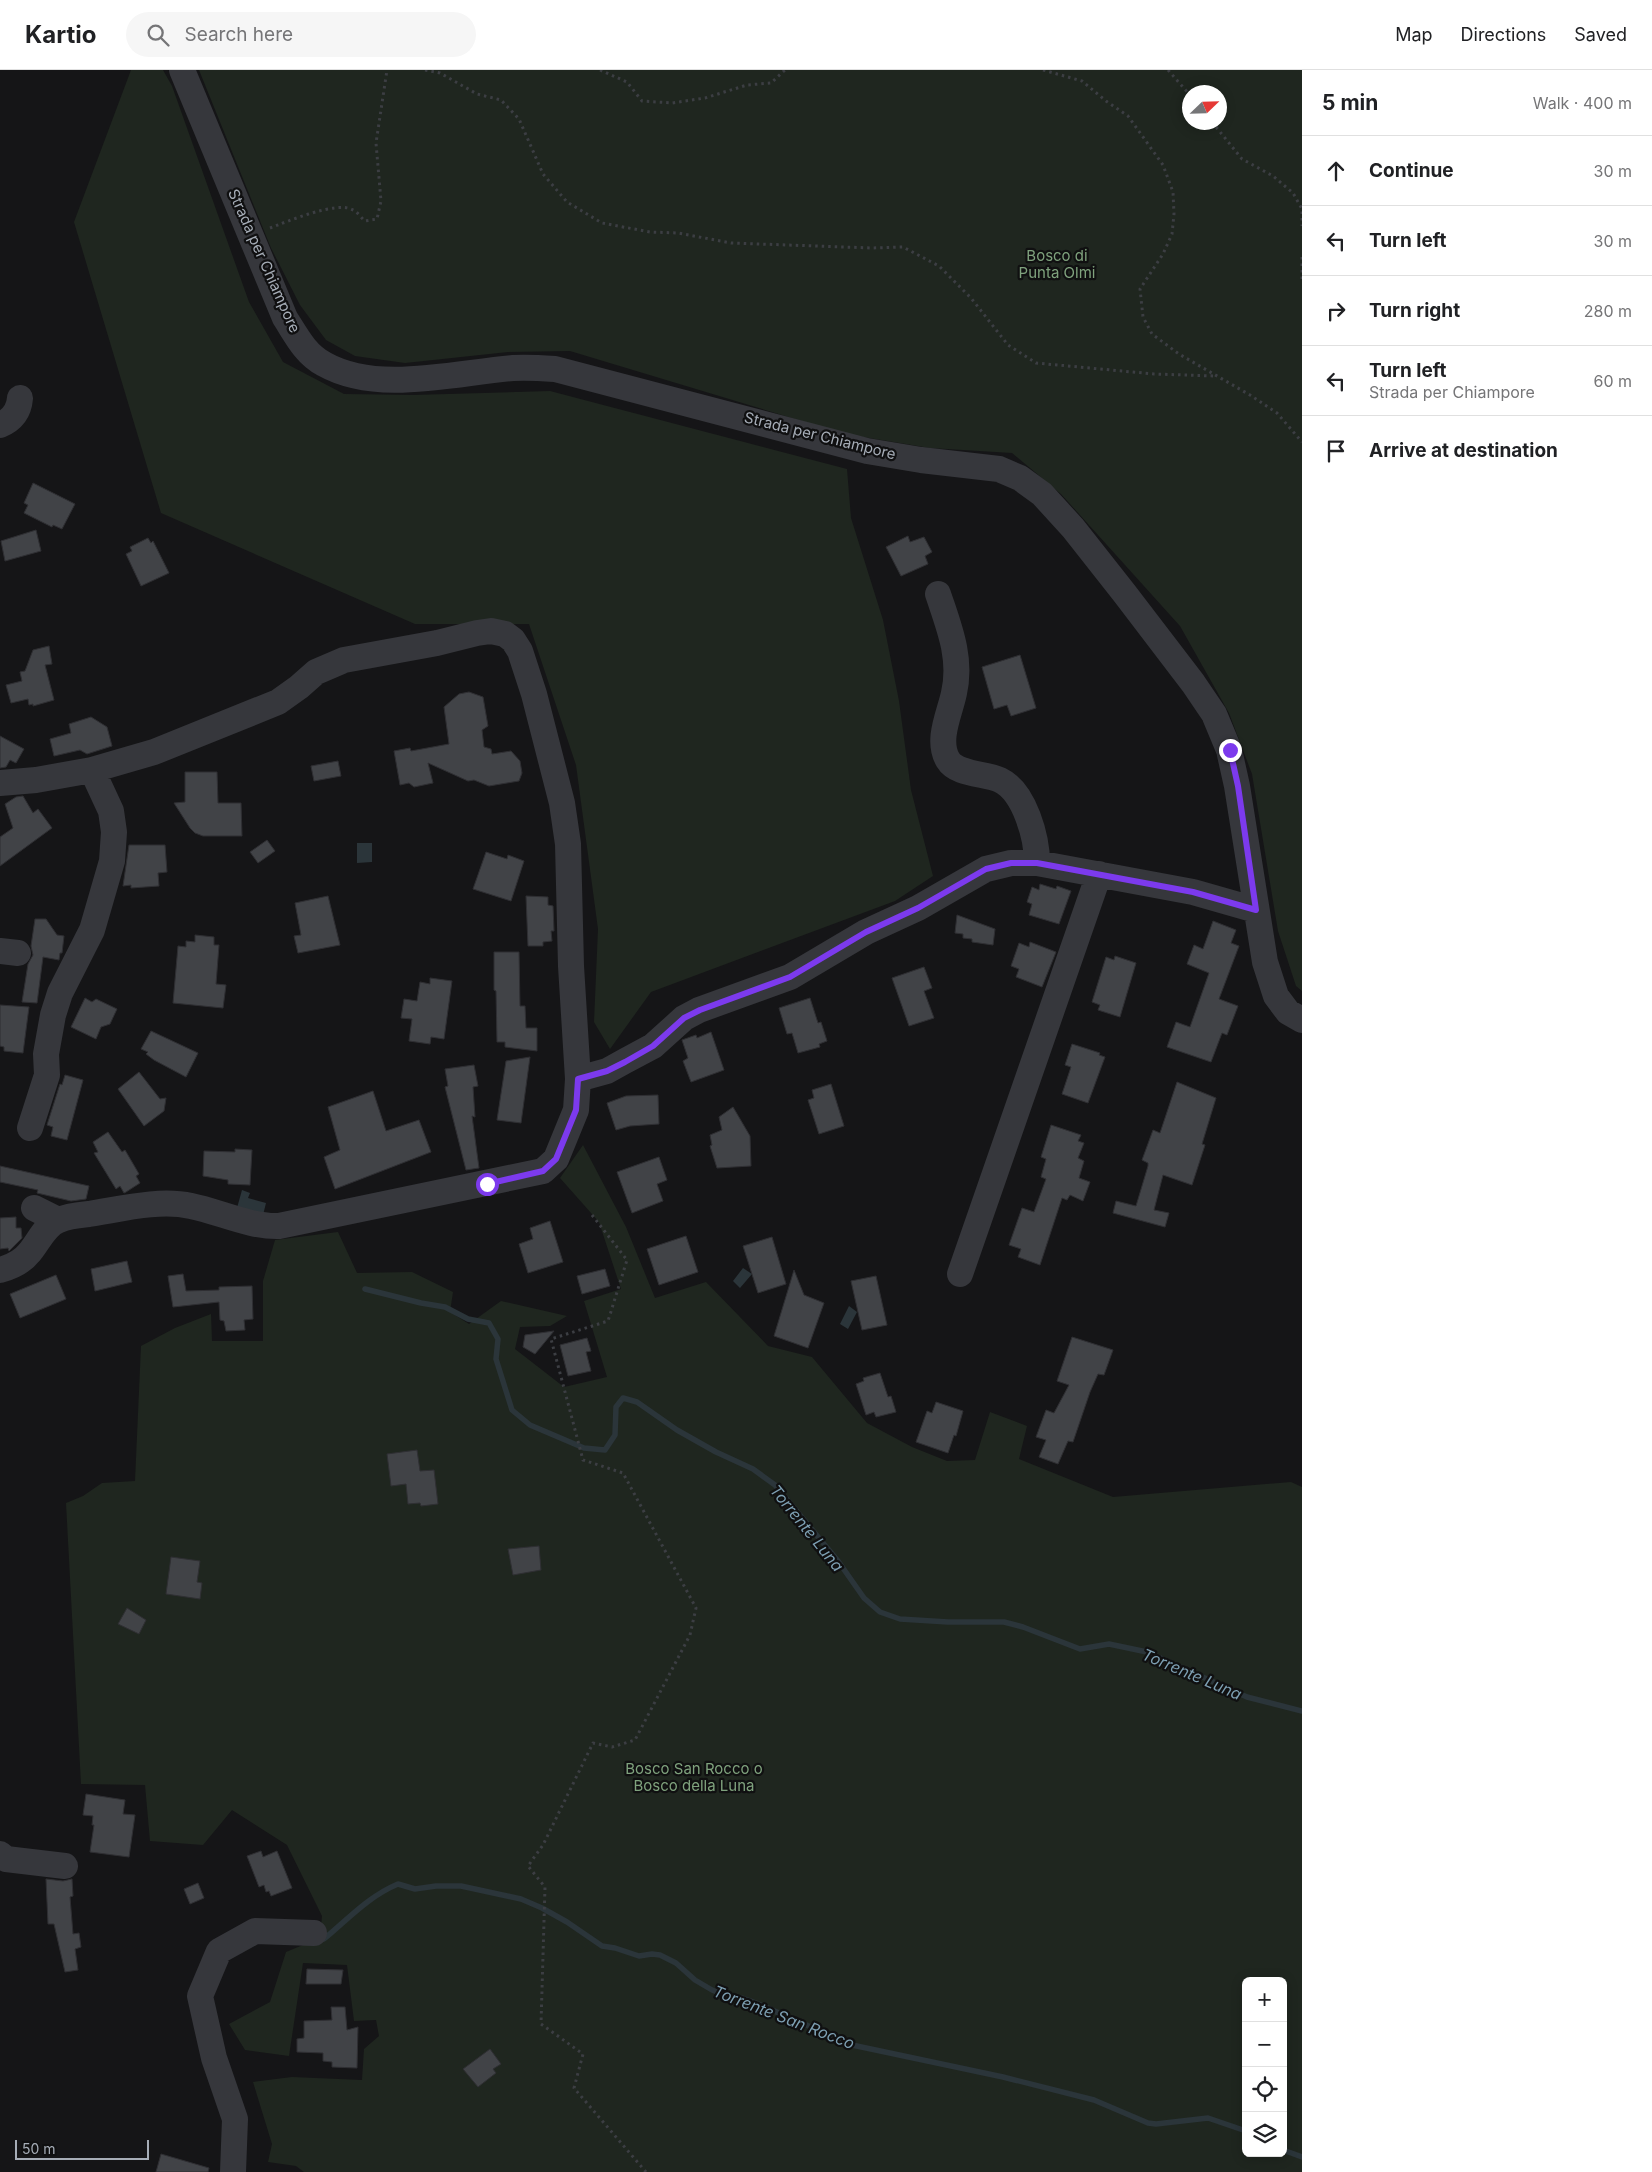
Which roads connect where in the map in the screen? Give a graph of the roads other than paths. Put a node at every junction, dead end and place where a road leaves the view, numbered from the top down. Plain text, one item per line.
1 (182, 70) edge
2 (20, 398) dead end
3 (0, 424) edge
4 (938, 594) dead end
5 (92, 770) junction
6 (0, 783) edge
7 (1037, 863) junction
8 (1099, 874) junction
9 (1256, 910) junction
10 (1302, 1020) edge
11 (578, 1079) junction
12 (30, 1128) dead end
13 (34, 1208) dead end
14 (58, 1220) junction
15 (0, 1270) edge
16 (960, 1274) dead end
17 (0, 1854) edge
18 (65, 1866) dead end
19 (314, 1933) dead end
20 (233, 2172) edge

1 - 9 street, Strada per Chiampore
2 - 3 street
4 - 7 street
5 - 6 street
5 - 11 street
5 - 12 street
7 - 8 street
7 - 11 street
8 - 9 street
8 - 16 street
9 - 10 street, Strada per Chiampore
11 - 14 street
13 - 14 street
14 - 15 street
17 - 18 street
19 - 20 street

